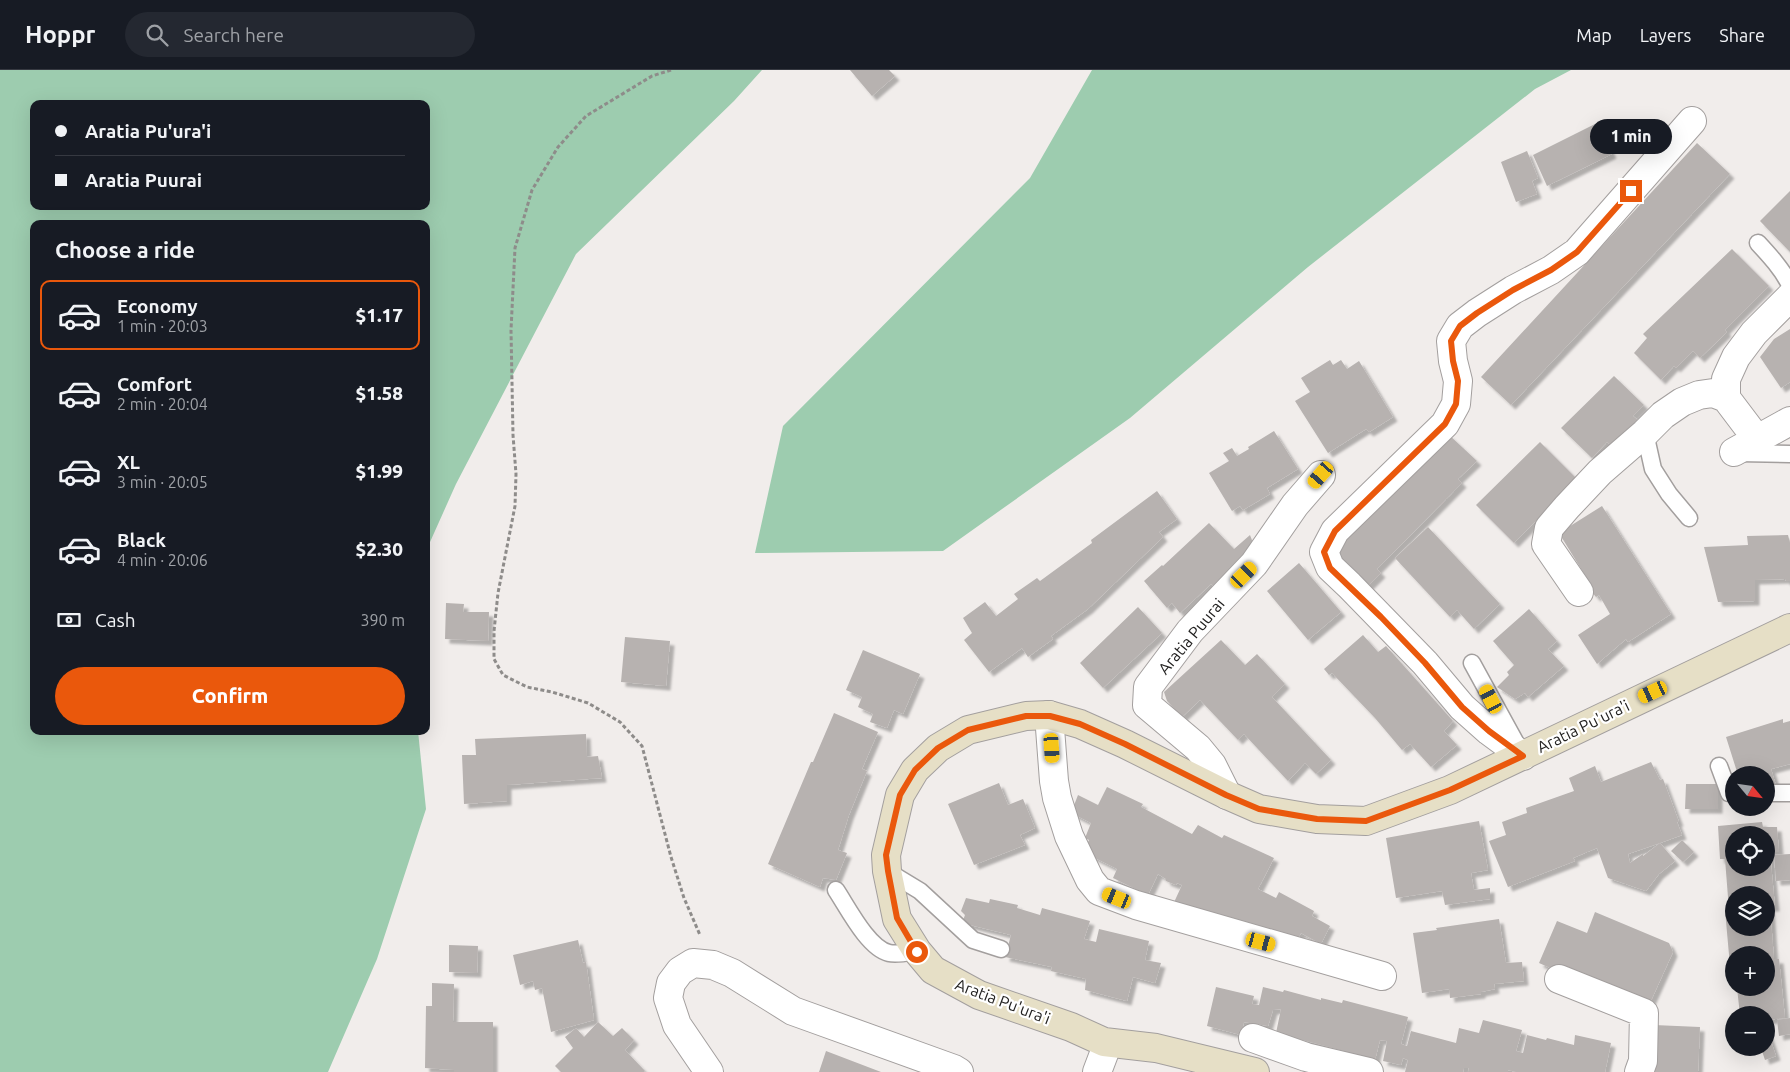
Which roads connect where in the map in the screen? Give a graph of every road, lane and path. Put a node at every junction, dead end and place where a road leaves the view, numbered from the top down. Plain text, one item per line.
1 (671, 70) edge
2 (1692, 121) dead end
3 (1758, 242) dead end
4 (1790, 285) edge
5 (1790, 296) edge
6 (1726, 398) junction
7 (1790, 421) edge
8 (1645, 433) junction
9 (1746, 446) junction
10 (1790, 454) edge
11 (1321, 475) dead end
12 (1689, 518) dead end
13 (1579, 592) dead end
14 (1790, 628) edge
15 (1472, 663) dead end
16 (1050, 716) junction
17 (1523, 756) junction
18 (1719, 766) dead end
19 (1725, 782) edge
20 (1775, 793) edge
21 (1790, 794) edge
22 (1226, 795) junction
23 (888, 871) junction
24 (836, 890) dead end
25 (1001, 949) dead end
26 (917, 951) junction
27 (713, 965) junction
28 (1382, 976) dead end
29 (1559, 979) dead end
30 (1253, 1038) dead end
31 (1106, 1043) junction
32 (1303, 1065) edge
33 (709, 1072) edge
34 (959, 1072) edge
35 (1097, 1072) edge
36 (1255, 1072) edge
37 (1369, 1072) edge
38 (1639, 1072) edge

1 - 27 path
2 - 17 street
3 - 4 lane
5 - 6 street
6 - 8 street
6 - 9 street
7 - 9 street
8 - 12 lane
8 - 13 street
9 - 10 lane
11 - 22 street, Aratia Puurai
14 - 17 main road, Aratia Pu'ura'i
15 - 17 lane
16 - 22 main road, Aratia Pu'ura'i
16 - 23 main road, Aratia Pu'ura'i
16 - 28 street
17 - 22 main road, Aratia Pu'ura'i
18 - 19 lane
20 - 21 lane
23 - 25 lane
23 - 26 main road, Aratia Pu'ura'i
24 - 26 lane
26 - 31 main road, Aratia Pu'ura'i
27 - 33 street
27 - 34 street
29 - 38 street
30 - 32 street
31 - 35 street
31 - 36 main road
32 - 37 street

